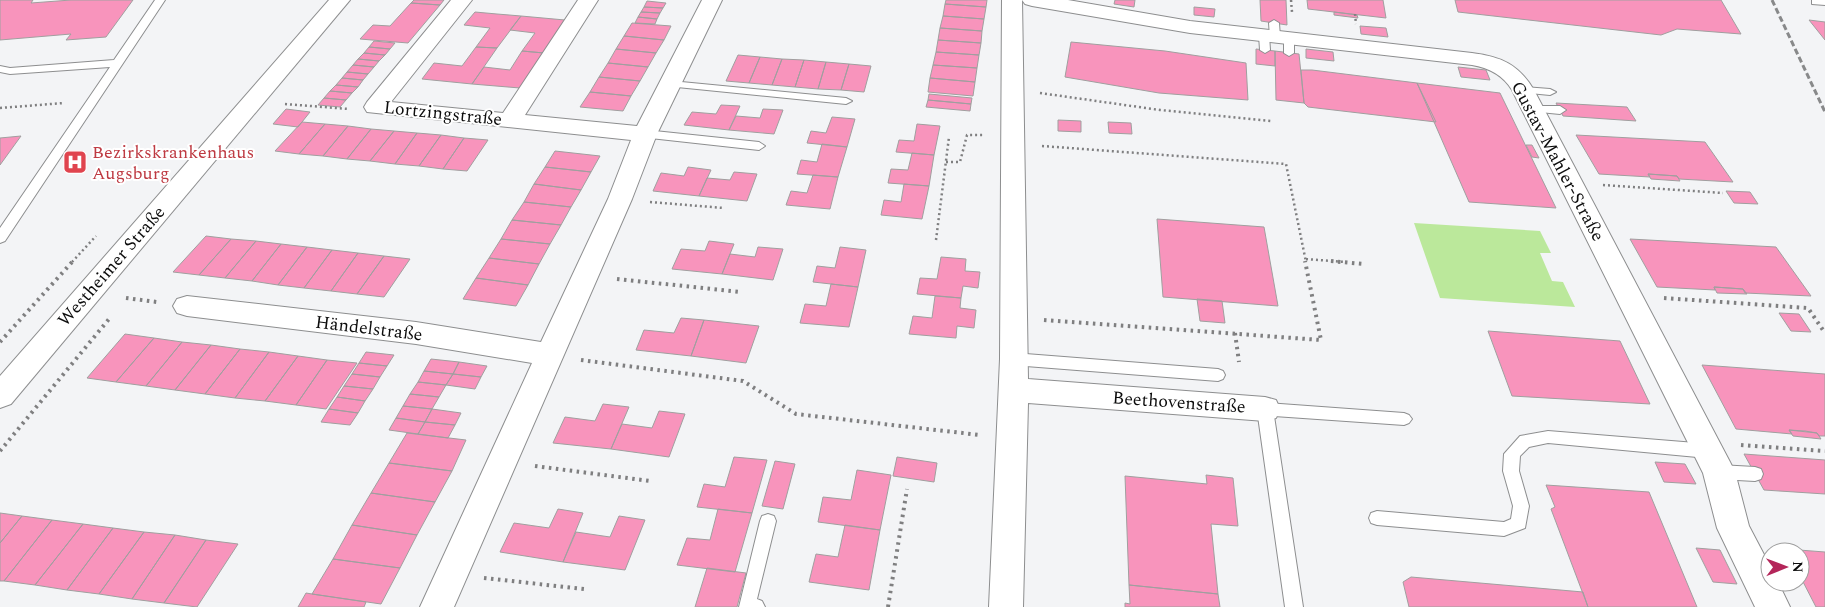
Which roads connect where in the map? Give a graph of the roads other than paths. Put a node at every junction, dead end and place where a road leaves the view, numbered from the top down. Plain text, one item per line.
1 (160, 0) edge
2 (340, 0) edge
3 (462, 0) edge
4 (588, 0) edge
5 (712, 0) edge
6 (1012, 0) edge
7 (1032, 0) edge
8 (116, 63) junction
9 (0, 69) edge
10 (671, 84) junction
11 (1536, 97) junction
12 (846, 101) dead end
13 (1560, 110) dead end
14 (509, 120) junction
15 (645, 134) junction
16 (759, 146) dead end
17 (0, 238) edge
18 (187, 306) dead end
19 (550, 354) junction
20 (1014, 359) junction
21 (1218, 375) dead end
22 (1013, 390) junction
23 (0, 396) edge
24 (1265, 409) junction
25 (1404, 419) dead end
26 (1710, 455) junction
27 (1756, 474) dead end
28 (1377, 518) dead end
29 (768, 521) dead end
30 (436, 607) edge
31 (756, 607) edge
32 (1006, 607) edge
33 (1294, 607) edge
34 (1773, 607) edge

1 - 8 lane
2 - 23 street, Westheimer Straße
3 - 14 street, Lortzingstraße
4 - 14 street
5 - 10 street
6 - 20 street
7 - 11 street, Gustav-Mahler-Straße
8 - 9 lane
8 - 17 lane
10 - 12 lane
10 - 15 street
11 - 13 lane
11 - 26 street, Gustav-Mahler-Straße
14 - 15 street, Lortzingstraße
15 - 16 lane
15 - 19 street
18 - 19 street, Händelstraße
19 - 30 street
20 - 21 lane
20 - 22 street
22 - 24 street, Beethovenstraße
22 - 32 street
24 - 25 lane
24 - 33 lane, Beethovenstraße
26 - 27 lane
26 - 28 lane
26 - 34 street, Gustav-Mahler-Straße
29 - 31 lane

